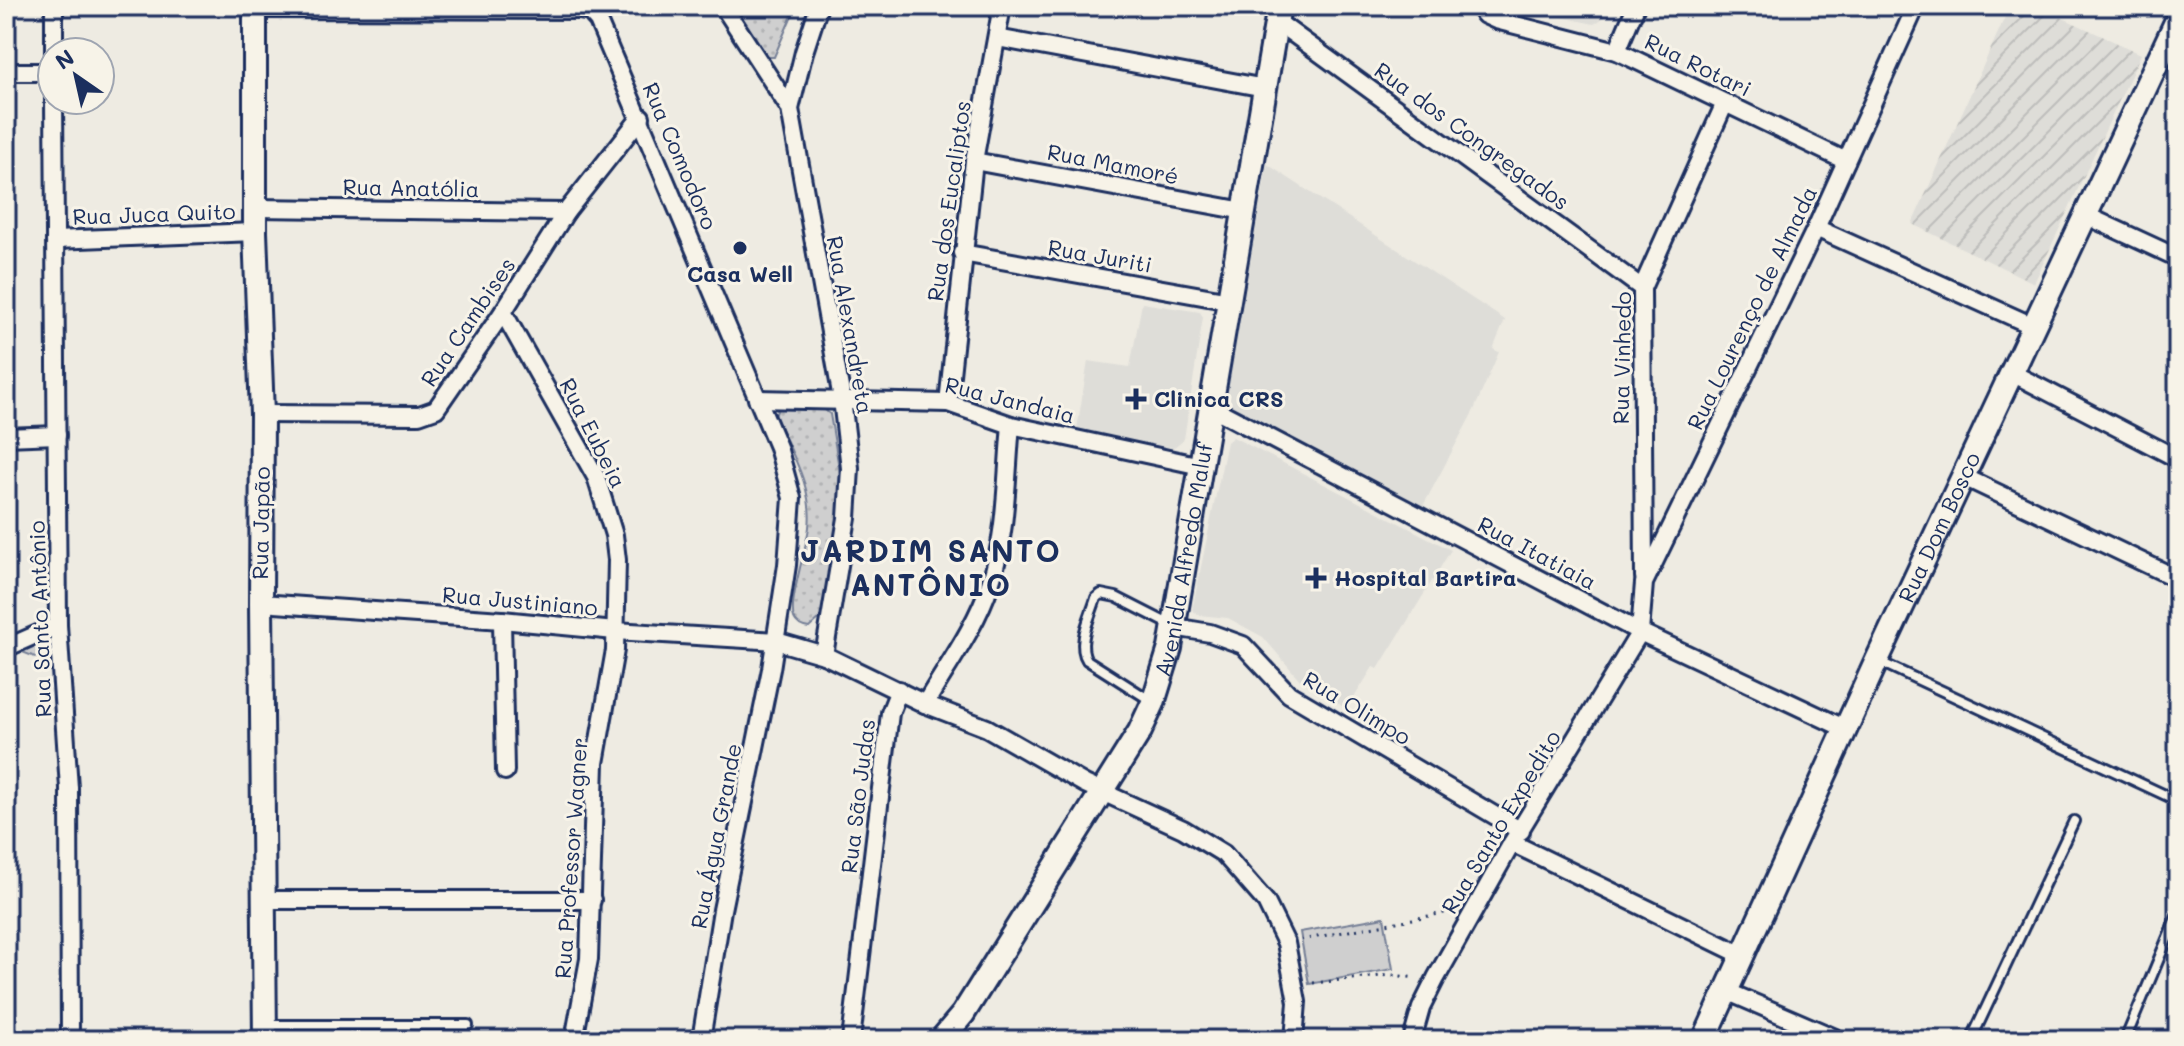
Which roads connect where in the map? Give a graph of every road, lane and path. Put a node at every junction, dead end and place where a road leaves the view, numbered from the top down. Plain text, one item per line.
1 (54, 6) edge
2 (723, 6) edge
3 (819, 6) edge
4 (1002, 6) edge
5 (1636, 6) edge
6 (1916, 6) edge
7 (255, 7) edge
8 (454, 7) edge
9 (1479, 8) edge
10 (1278, 13) edge
11 (2178, 18) edge
12 (54, 36) edge
13 (997, 38) junction
14 (2171, 50) edge
15 (1617, 51) junction
16 (6, 72) edge
17 (36, 72) edge
18 (1265, 88) junction
19 (1725, 103) junction
20 (790, 109) junction
21 (54, 116) edge
22 (641, 117) junction
23 (974, 161) junction
24 (1846, 161) junction
25 (255, 208) junction
26 (1244, 211) junction
27 (566, 212) junction
28 (2085, 215) junction
29 (1816, 228) junction
30 (255, 232) junction
31 (55, 240) junction
32 (962, 253) junction
33 (2178, 258) edge
34 (1642, 288) junction
35 (1230, 301) junction
36 (503, 312) junction
37 (2033, 326) junction
38 (2012, 373) junction
39 (757, 399) junction
40 (842, 399) junction
41 (948, 403) junction
42 (1211, 407) junction
43 (262, 414) junction
44 (1011, 425) junction
45 (57, 435) junction
46 (6, 437) edge
47 (2178, 459) edge
48 (1201, 466) junction
49 (1964, 477) junction
50 (2178, 579) edge
51 (1644, 583) junction
52 (261, 603) junction
53 (502, 620) junction
54 (58, 625) junction
55 (1174, 627) junction
56 (615, 631) junction
57 (1640, 632) junction
58 (776, 641) junction
59 (6, 648) edge
60 (824, 655) junction
61 (1877, 660) junction
62 (899, 690) junction
63 (1153, 703) junction
64 (925, 704) junction
65 (1846, 729) junction
66 (505, 771) dead end
67 (1103, 792) junction
68 (2178, 801) edge
69 (2074, 821) dead end
70 (1516, 837) junction
71 (264, 900) junction
72 (592, 900) junction
73 (1475, 907) junction
74 (2178, 913) edge
75 (1286, 943) junction
76 (1742, 955) junction
77 (1420, 978) dead end
78 (1312, 983) dead end
79 (1726, 991) junction
80 (963, 1014) junction
81 (468, 1025) dead end
82 (265, 1032) edge
83 (70, 1040) edge
84 (574, 1040) edge
85 (701, 1040) edge
86 (851, 1040) edge
87 (941, 1040) edge
88 (955, 1040) edge
89 (1294, 1040) edge
90 (1412, 1040) edge
91 (1704, 1040) edge
92 (1840, 1040) edge
93 (1971, 1040) edge
94 (2125, 1040) edge

1 - 12 street
2 - 20 street
3 - 20 street, Rua Alexandreta
4 - 13 street, Rua dos Eucaliptos
5 - 15 street
6 - 24 street, Rua Lourenço de Almada
7 - 8 street, Rua Comodoro
7 - 25 street, Rua Japão
8 - 22 street, Rua Comodoro
9 - 15 street, Rua Rotari
10 - 18 street, Avenida Alfredo Maluf
10 - 34 street, Rua dos Congregados
11 - 14 street, Rua Dom Bosco
13 - 18 street
13 - 23 street, Rua dos Eucaliptos
14 - 28 street, Rua Dom Bosco
15 - 19 street, Rua Rotari
16 - 17 street
18 - 26 street, Avenida Alfredo Maluf
19 - 24 street, Rua Rotari
19 - 34 street, Rua Vinhedo
20 - 40 street, Rua Alexandreta
21 - 31 street, Rua Santo Antônio
22 - 27 street, Rua Cambises
22 - 39 street, Rua Comodoro
23 - 26 street, Rua Mamoré
23 - 32 street, Rua dos Eucaliptos
24 - 29 street, Rua Lourenço de Almada
25 - 27 street, Rua Anatólia
25 - 30 street, Rua Japão
26 - 35 street, Avenida Alfredo Maluf
27 - 36 street, Rua Cambises
28 - 33 street
28 - 37 street, Rua Dom Bosco
29 - 37 street
29 - 51 street, Rua Lourenço de Almada
30 - 31 street, Rua Juca Quito
30 - 43 street, Rua Japão
31 - 45 street, Rua Santo Antônio
32 - 35 street, Rua Juriti
32 - 41 street, Rua dos Eucaliptos
34 - 51 street, Rua Vinhedo
35 - 42 street, Avenida Alfredo Maluf
36 - 43 street, Rua Cambises
36 - 56 street, Rua Eubeia
37 - 38 street, Rua Dom Bosco
38 - 47 street
38 - 49 street, Rua Dom Bosco
39 - 40 street, Rua Jandaia
39 - 58 street, Rua Comodoro
40 - 41 street, Rua Jandaia
40 - 60 street, Rua Alexandreta
41 - 44 street, Rua Jandaia
42 - 48 street, Avenida Alfredo Maluf
42 - 57 street, Rua Itatiaia
43 - 52 street, Rua Japão
44 - 48 street, Rua Jandaia
44 - 64 street
45 - 46 street
45 - 54 street, Rua Santo Antônio
48 - 55 street, Avenida Alfredo Maluf
49 - 50 street
49 - 61 street, Rua Dom Bosco
51 - 57 street, Rua Lourenço de Almada
52 - 53 street, Rua Justiniano
52 - 71 street, Rua Japão
53 - 56 street, Rua Justiniano
53 - 66 street
54 - 59 street
54 - 83 street, Rua Santo Antônio
55 - 63 street, Avenida Alfredo Maluf
55 - 63 lane
55 - 70 street, Rua Olimpo
56 - 58 street, Rua Justiniano
56 - 72 street, Rua Professor Wagner
57 - 65 street, Rua Itatiaia
57 - 70 street, Rua Santo Expedito
58 - 60 street, Rua Justiniano
58 - 85 street, Rua Água Grande
60 - 62 street, Rua Justiniano
61 - 65 street, Rua Dom Bosco
61 - 68 lane
62 - 64 street
62 - 86 street, Rua São Judas
63 - 67 street, Avenida Alfredo Maluf
64 - 67 street
65 - 76 street, Rua Dom Bosco
67 - 75 street
67 - 80 street, Avenida Alfredo Maluf
69 - 93 lane
70 - 73 street, Rua Santo Expedito
70 - 76 street, Rua Olimpo
71 - 72 street
71 - 82 street, Rua Japão
72 - 84 street, Rua Professor Wagner
73 - 75 path
73 - 90 street, Rua Santo Expedito
74 - 94 lane
75 - 89 street
76 - 79 street, Rua Dom Bosco
77 - 78 path
79 - 91 street, Rua Dom Bosco
79 - 92 street
80 - 87 street, Avenida Alfredo Maluf
80 - 88 street, Avenida Alfredo Maluf
81 - 82 lane

